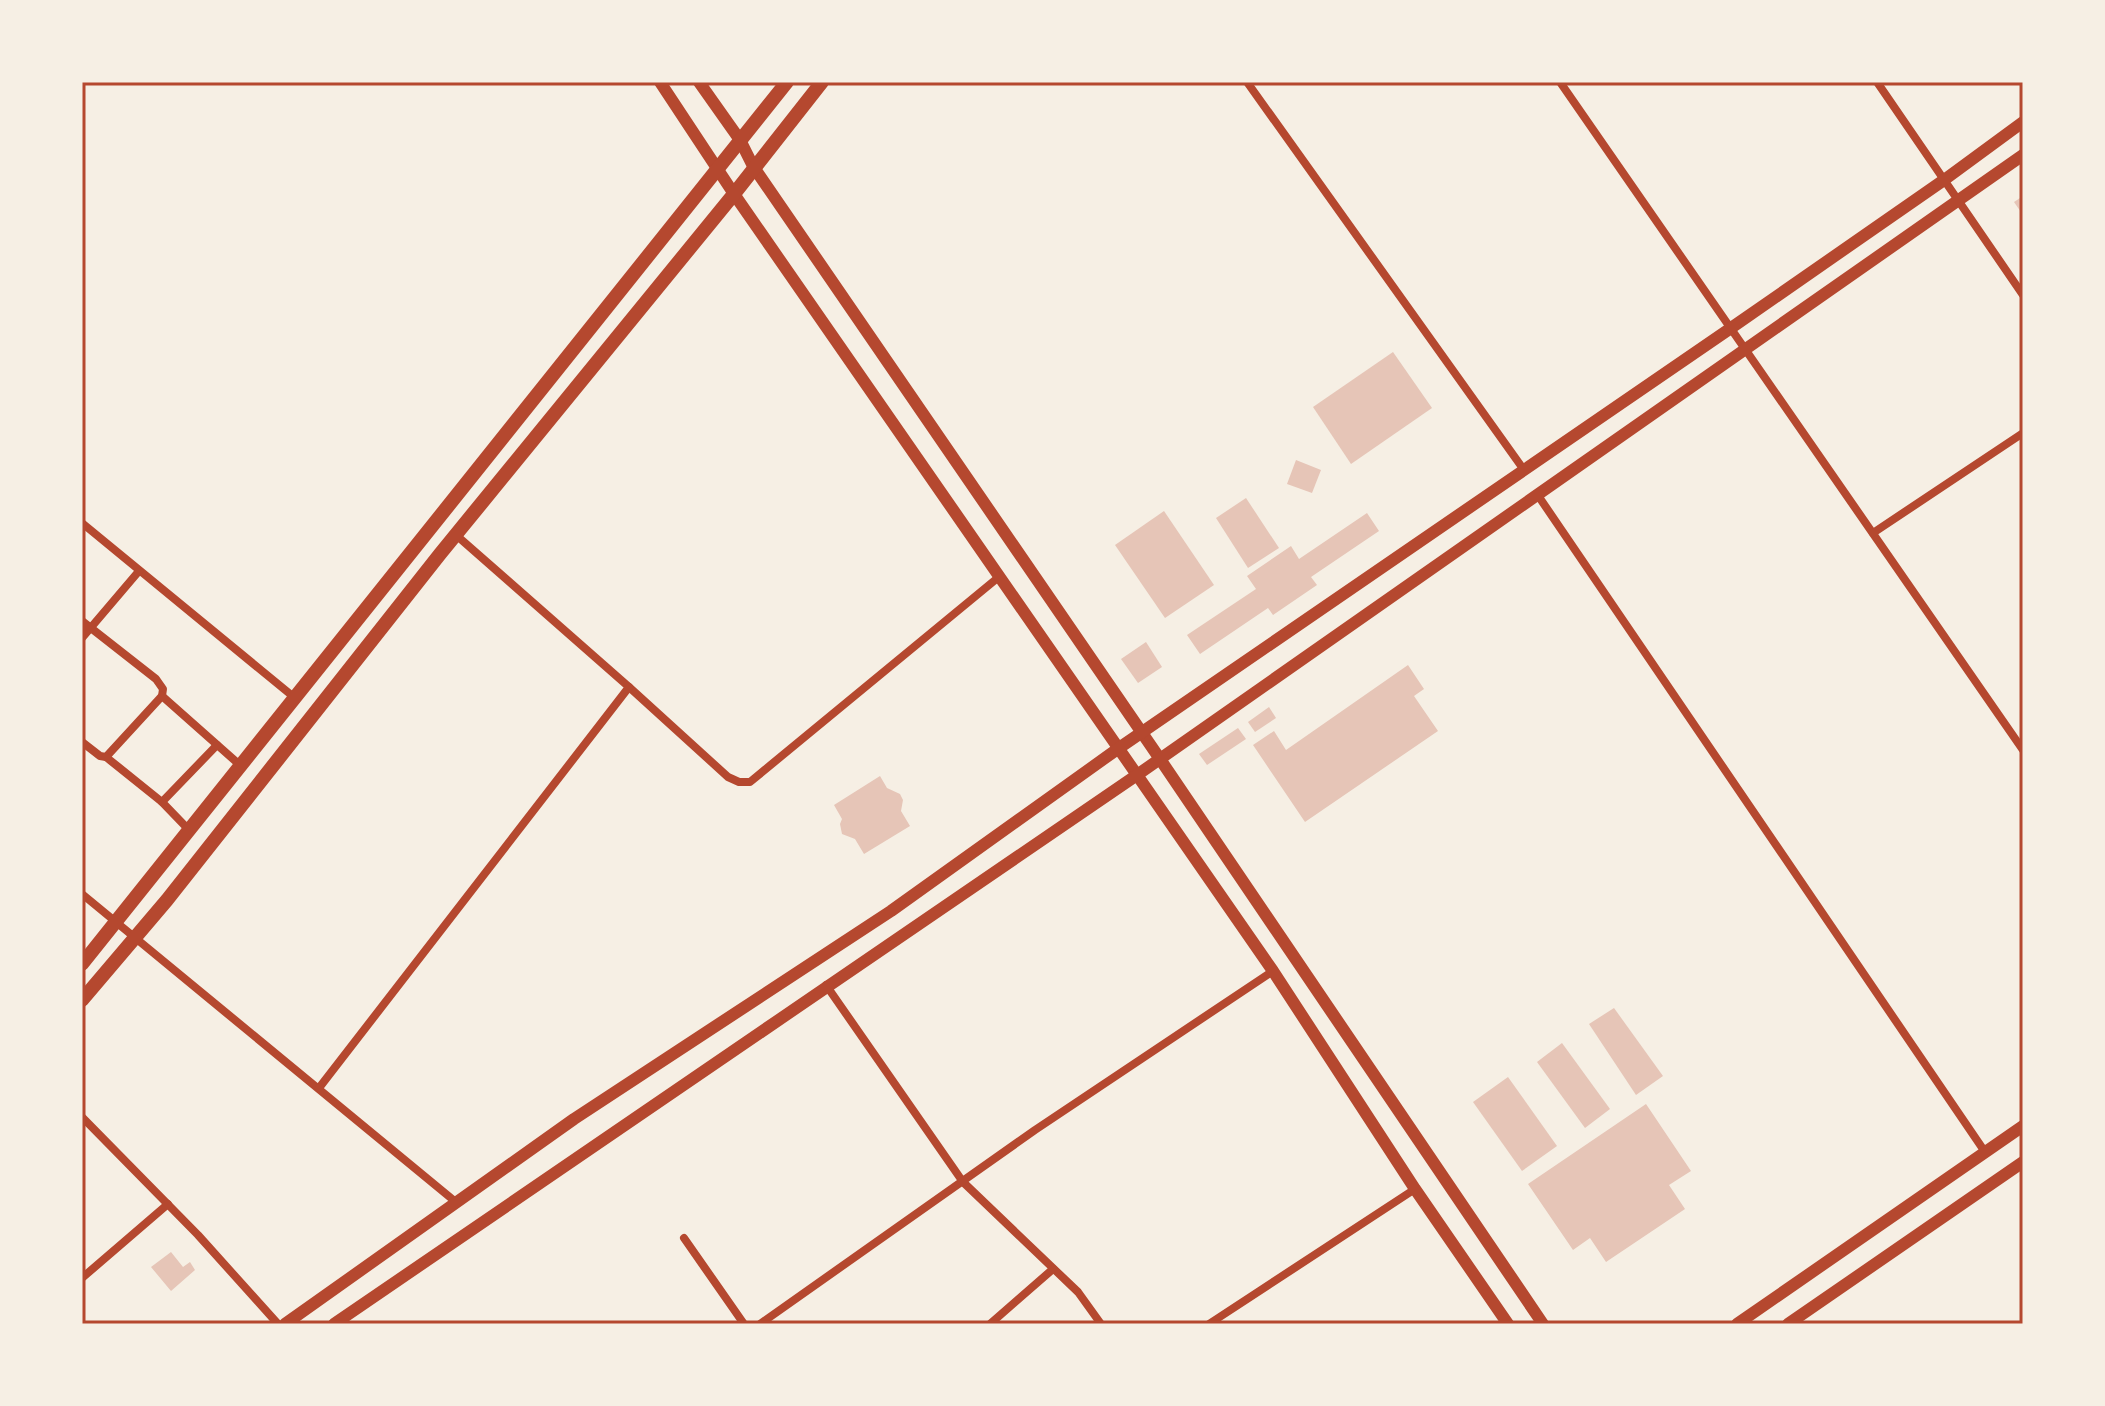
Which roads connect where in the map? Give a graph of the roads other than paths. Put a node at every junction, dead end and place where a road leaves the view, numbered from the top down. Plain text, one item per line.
1 (660, 82) edge
2 (699, 82) edge
3 (787, 82) edge
4 (822, 82) edge
5 (1247, 82) edge
6 (1560, 82) edge
7 (1877, 82) edge
8 (2023, 122) edge
9 (740, 140) junction
10 (2023, 155) edge
11 (753, 166) junction
12 (719, 168) junction
13 (1944, 180) junction
14 (734, 194) junction
15 (1958, 200) junction
16 (2023, 295) edge
17 (1731, 328) junction
18 (1744, 348) junction
19 (2023, 433) edge
20 (1524, 470) junction
21 (1537, 494) junction
22 (82, 523) edge
23 (1873, 533) junction
24 (456, 535) junction
25 (139, 571) junction
26 (1000, 576) junction
27 (82, 621) edge
28 (91, 628) junction
29 (82, 638) edge
30 (629, 687) junction
31 (162, 696) junction
32 (295, 698) junction
33 (1142, 733) junction
34 (82, 742) edge
35 (217, 745) junction
36 (1119, 748) junction
37 (2023, 750) edge
38 (106, 757) junction
39 (1160, 759) junction
40 (241, 766) junction
41 (1137, 775) junction
42 (162, 802) junction
43 (189, 830) junction
44 (82, 894) edge
45 (116, 922) junction
46 (136, 937) junction
47 (82, 964) edge
48 (1273, 971) junction
49 (826, 985) junction
50 (82, 1000) edge
51 (319, 1088) junction
52 (82, 1117) edge
53 (2023, 1126) edge
54 (1985, 1152) junction
55 (2023, 1162) edge
56 (963, 1182) junction
57 (1415, 1189) junction
58 (457, 1203) junction
59 (168, 1204) junction
60 (684, 1238) dead end
61 (1053, 1269) junction
62 (82, 1278) edge
63 (278, 1324) edge
64 (285, 1324) edge
65 (334, 1324) edge
66 (744, 1324) edge
67 (760, 1324) edge
68 (990, 1324) edge
69 (1101, 1324) edge
70 (1209, 1324) edge
71 (1508, 1324) edge
72 (1543, 1324) edge
73 (1737, 1324) edge
74 (1788, 1324) edge

1 - 12 street
2 - 9 street
3 - 9 main road
4 - 11 main road
5 - 20 street
6 - 17 street
7 - 13 street
8 - 13 street
9 - 11 street
9 - 12 main road
10 - 15 street
11 - 14 main road
11 - 33 street
12 - 14 street
12 - 32 main road
13 - 15 street
13 - 17 street
14 - 24 main road
14 - 26 street
15 - 16 street
15 - 18 street
17 - 18 street
17 - 20 street
18 - 21 street
18 - 23 street
19 - 23 street
20 - 33 street
21 - 39 street
21 - 54 street
22 - 25 street
23 - 37 street
24 - 30 street
24 - 46 main road
25 - 28 street
25 - 32 street
26 - 30 street
26 - 36 street
27 - 28 street
28 - 29 street
28 - 31 street
30 - 51 street
31 - 35 street
31 - 38 street
32 - 40 main road
33 - 36 street
33 - 39 street
34 - 38 street
35 - 40 street
35 - 42 street
36 - 41 street
36 - 58 street
38 - 42 street
39 - 41 street
39 - 72 street
40 - 43 main road
41 - 48 street
41 - 49 street
42 - 43 street
43 - 45 main road
44 - 45 street
45 - 46 street
45 - 47 main road
46 - 50 main road
46 - 51 street
48 - 56 street
48 - 57 street
49 - 56 street
49 - 65 street
51 - 58 street
52 - 59 street
53 - 54 street
54 - 73 street
55 - 74 street
56 - 61 street
56 - 67 street
57 - 70 street
57 - 71 street
58 - 64 street
59 - 62 street
59 - 63 street
60 - 66 street
61 - 68 street
61 - 69 street

